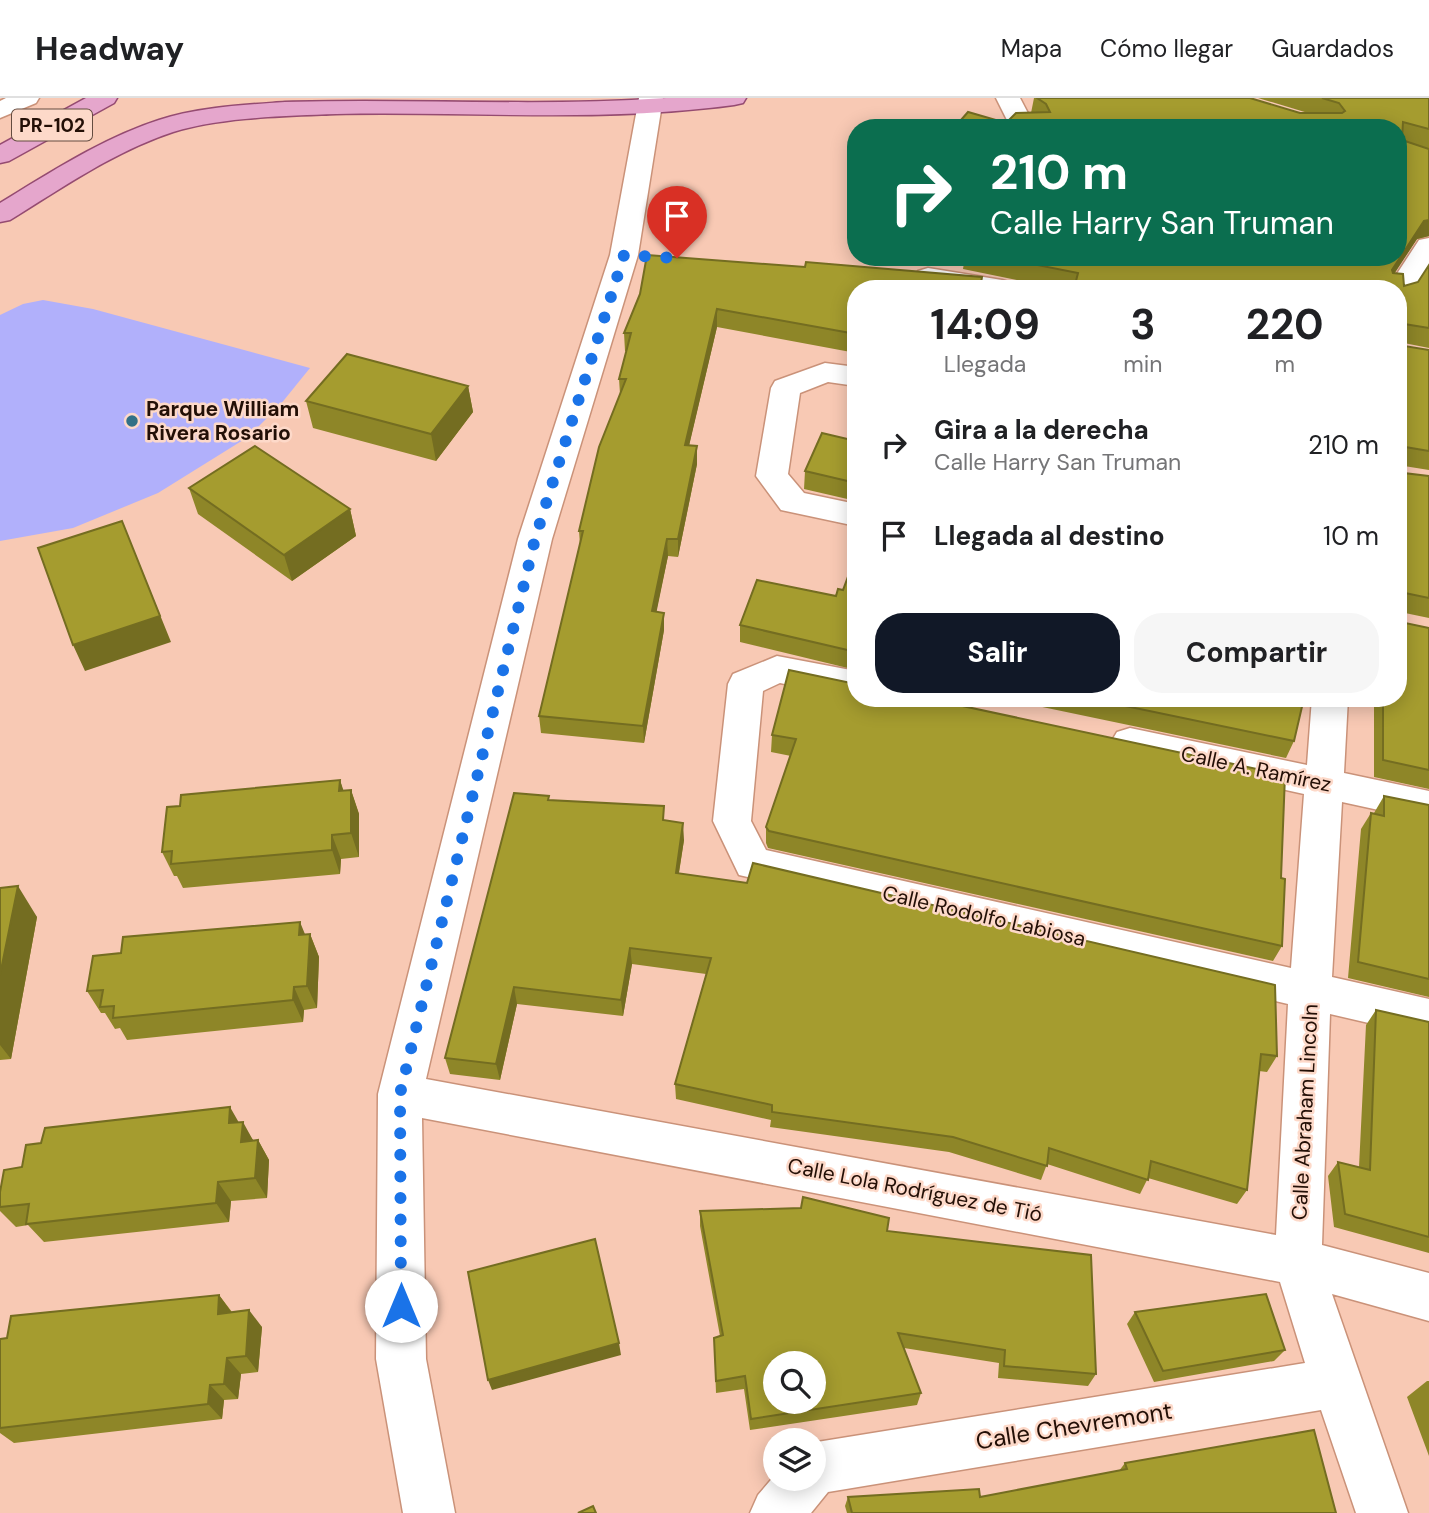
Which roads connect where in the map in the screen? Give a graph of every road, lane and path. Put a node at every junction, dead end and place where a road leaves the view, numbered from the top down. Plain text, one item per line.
1 (27, 98) edge
2 (105, 98) edge
3 (172, 98) edge
4 (734, 98) edge
5 (1008, 98) edge
6 (650, 102) edge
7 (0, 110) edge
8 (1018, 119) edge
9 (0, 155) edge
10 (65, 175) junction
11 (0, 214) edge
12 (1407, 246) edge
13 (1428, 251) edge
14 (908, 274) edge
15 (946, 280) edge
16 (1407, 280) edge
17 (841, 375) edge
18 (847, 512) edge
19 (847, 683) edge
20 (1329, 707) edge
21 (1094, 735) edge
22 (1324, 783) junction
23 (1429, 806) edge
24 (1310, 989) junction
25 (1429, 1018) edge
26 (400, 1094) junction
27 (1298, 1262) junction
28 (1429, 1297) edge
29 (1336, 1383) junction
30 (826, 1467) edge
31 (796, 1491) edge
32 (429, 1513) edge
33 (776, 1513) edge
34 (1382, 1513) edge

1 - 7 street
2 - 9 main road, PR-102
3 - 10 main road
4 - 6 main road
5 - 8 street
6 - 10 main road, PR-102
6 - 26 street
10 - 11 main road, PR-102
12 - 13 street
13 - 16 street
14 - 15 street
17 - 18 street
19 - 24 street, Calle Rodolfo Labiosa
20 - 22 street, Calle Abraham Lincoln
21 - 22 street, Calle A. Ramírez
22 - 23 street, Calle A. Ramírez
22 - 24 street, Calle Abraham Lincoln
24 - 25 street, Calle Rodolfo Labiosa
24 - 27 street, Calle Abraham Lincoln
26 - 27 street, Calle Lola Rodríguez de Tió
26 - 32 street
27 - 28 street, Calle Lola Rodríguez de Tió
27 - 29 street, Calle Abraham Lincoln
29 - 30 street, Calle Chevremont
29 - 34 street, Calle Abraham Lincoln
31 - 33 street

